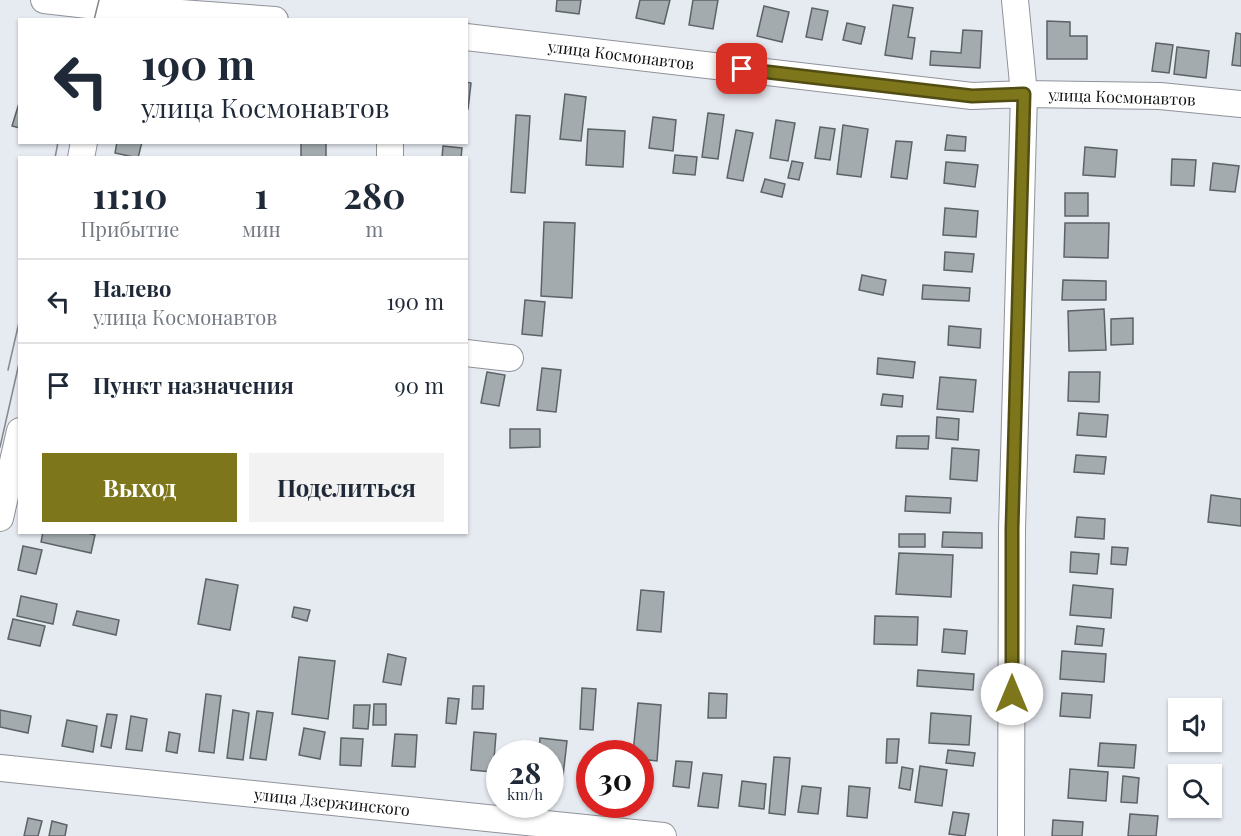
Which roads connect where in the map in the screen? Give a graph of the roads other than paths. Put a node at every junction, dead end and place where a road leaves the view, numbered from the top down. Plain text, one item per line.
1 (44, 0) edge
2 (1015, 0) edge
3 (114, 9) edge
4 (246, 18) edge
5 (468, 37) edge
6 (1024, 94) junction
7 (1241, 104) edge
8 (468, 353) edge
9 (510, 358) dead end
10 (18, 440) edge
11 (0, 518) edge
12 (0, 768) edge
13 (663, 836) edge
14 (1011, 836) edge

1 - 3 street
2 - 6 street
3 - 4 street
5 - 6 street, улица Космонавтов
6 - 7 street, улица Космонавтов
6 - 14 street
8 - 9 street
10 - 11 street
12 - 13 street, улица Дзержинского

